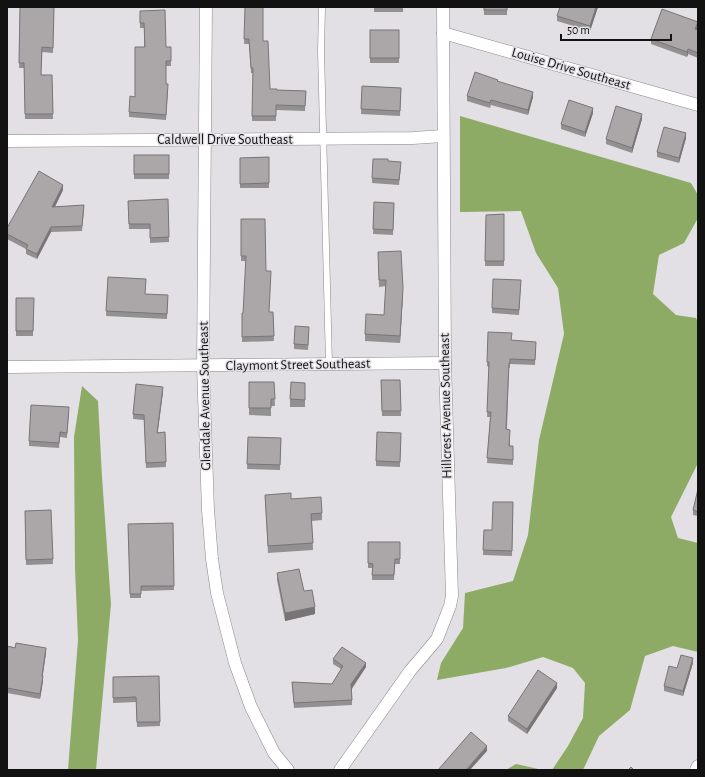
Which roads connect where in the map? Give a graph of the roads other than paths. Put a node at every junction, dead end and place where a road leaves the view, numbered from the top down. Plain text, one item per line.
1 (206, 7) edge
2 (322, 7) edge
3 (443, 7) edge
4 (443, 33) junction
5 (698, 105) edge
6 (443, 136) junction
7 (324, 139) junction
8 (204, 140) junction
9 (7, 141) edge
10 (445, 363) junction
11 (329, 364) junction
12 (203, 366) junction
13 (7, 367) edge
14 (698, 766) edge
15 (288, 770) edge
16 (340, 770) edge
17 (696, 770) edge

1 - 8 street, Glendale Avenue Southeast
2 - 7 lane
3 - 4 street, Hillcrest Avenue Southeast
4 - 5 street, Louise Drive Southeast
4 - 6 street, Hillcrest Avenue Southeast
6 - 7 street, Caldwell Drive Southeast
6 - 10 street, Hillcrest Avenue Southeast
7 - 8 street, Caldwell Drive Southeast
7 - 11 lane
8 - 9 street, Caldwell Drive Southeast
8 - 12 street, Glendale Avenue Southeast
10 - 11 street, Claymont Street Southeast
10 - 16 street, Hillcrest Avenue Southeast
11 - 12 street, Claymont Street Southeast
12 - 13 street, Claymont Street Southeast
12 - 15 street, Glendale Avenue Southeast
14 - 17 street

